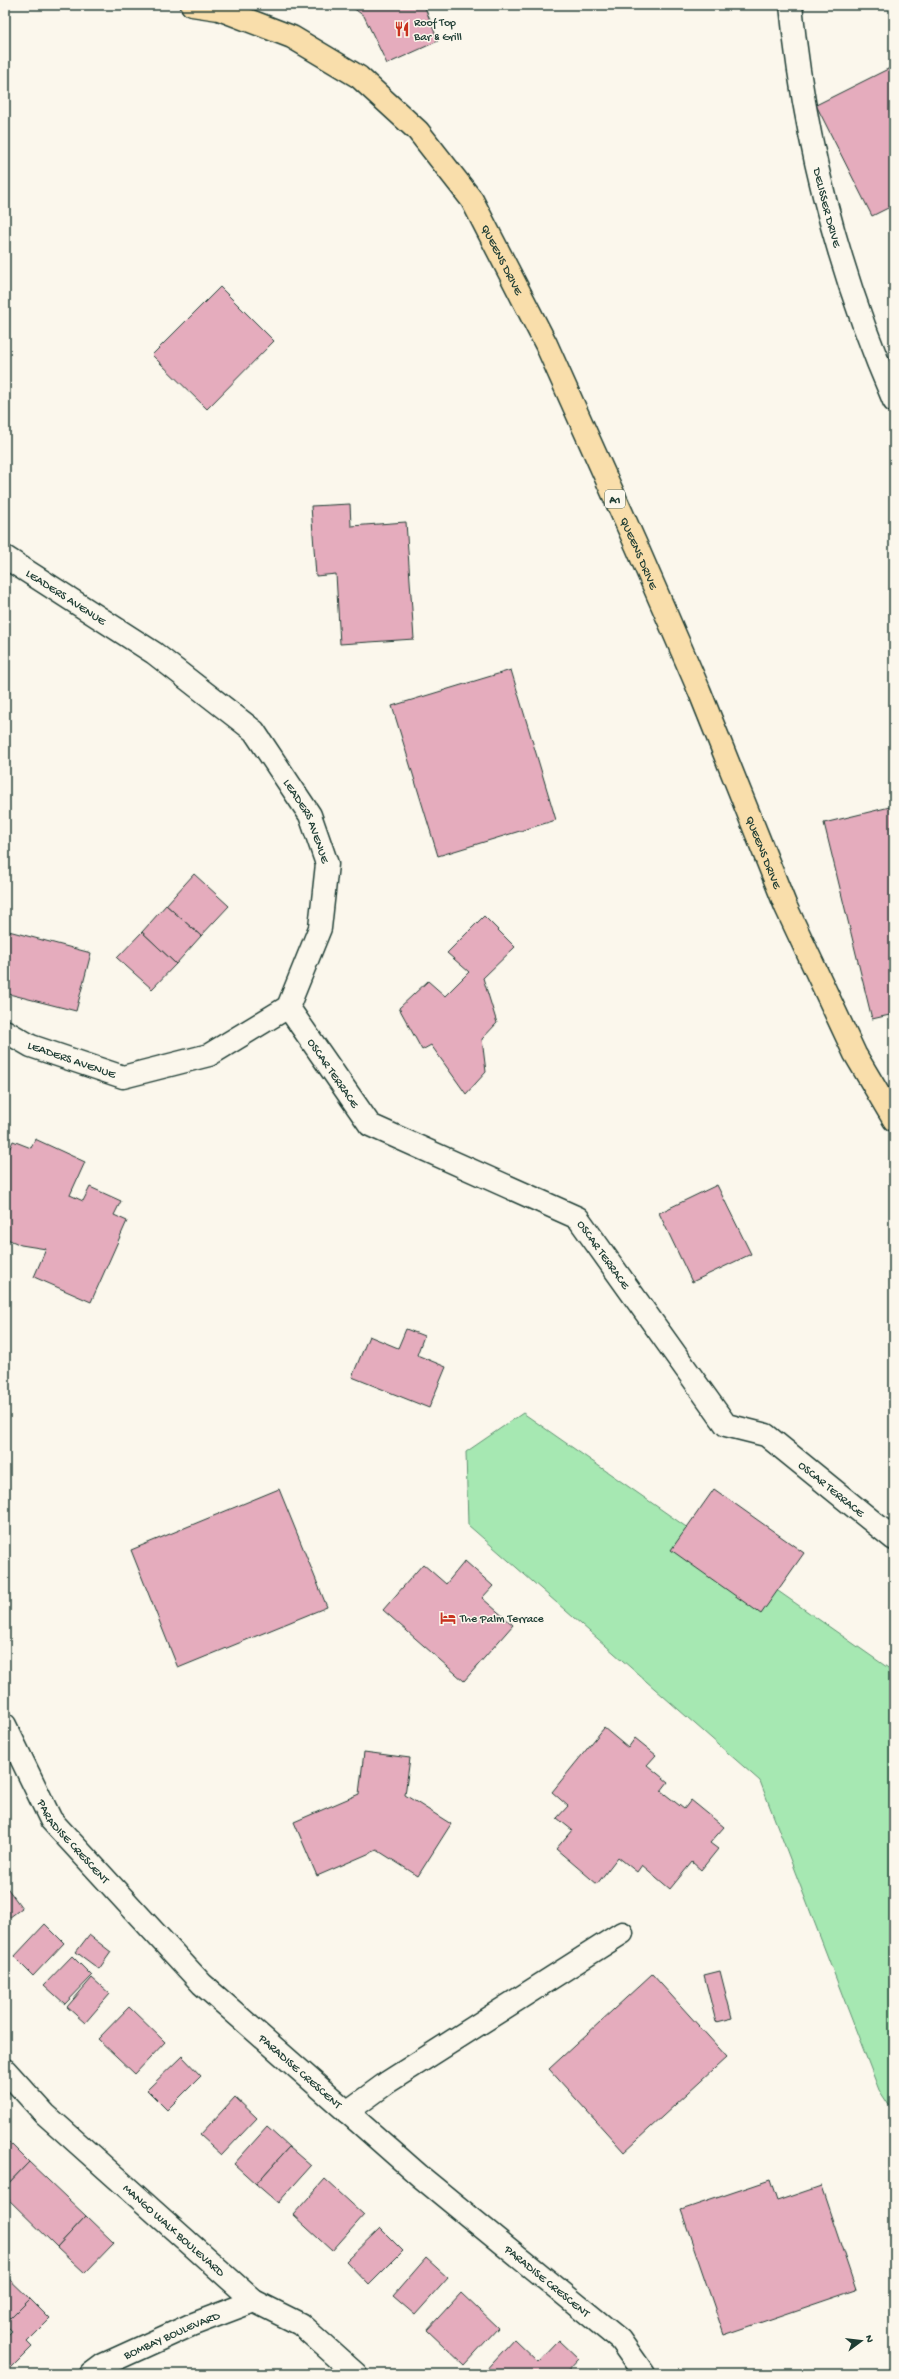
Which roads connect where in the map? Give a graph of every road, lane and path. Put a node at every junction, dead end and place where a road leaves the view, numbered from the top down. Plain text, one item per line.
1 (192, 5) edge
2 (791, 5) edge
3 (894, 401) edge
4 (5, 557) edge
5 (288, 1007) junction
6 (5, 1031) edge
7 (894, 1120) edge
8 (894, 1539) edge
9 (5, 1725) edge
10 (622, 1933) dead end
11 (5, 2070) edge
12 (347, 2112) junction
13 (254, 2301) junction
14 (91, 2374) edge
15 (356, 2374) edge
16 (644, 2374) edge

1 - 7 main road, QUEENS DRIVE / A1
2 - 3 street, DELISSER DRIVE
4 - 5 street, LEADERS AVENUE
5 - 6 street, LEADERS AVENUE
5 - 8 street, OSCAR TERRACE
9 - 12 street, PARADISE CRESCENT
10 - 12 street
11 - 13 street, MANGO WALK BOULEVARD
12 - 16 street, PARADISE CRESCENT
13 - 14 street, BOMBAY BOULEVARD
13 - 15 street, MANGO WALK BOULEVARD

